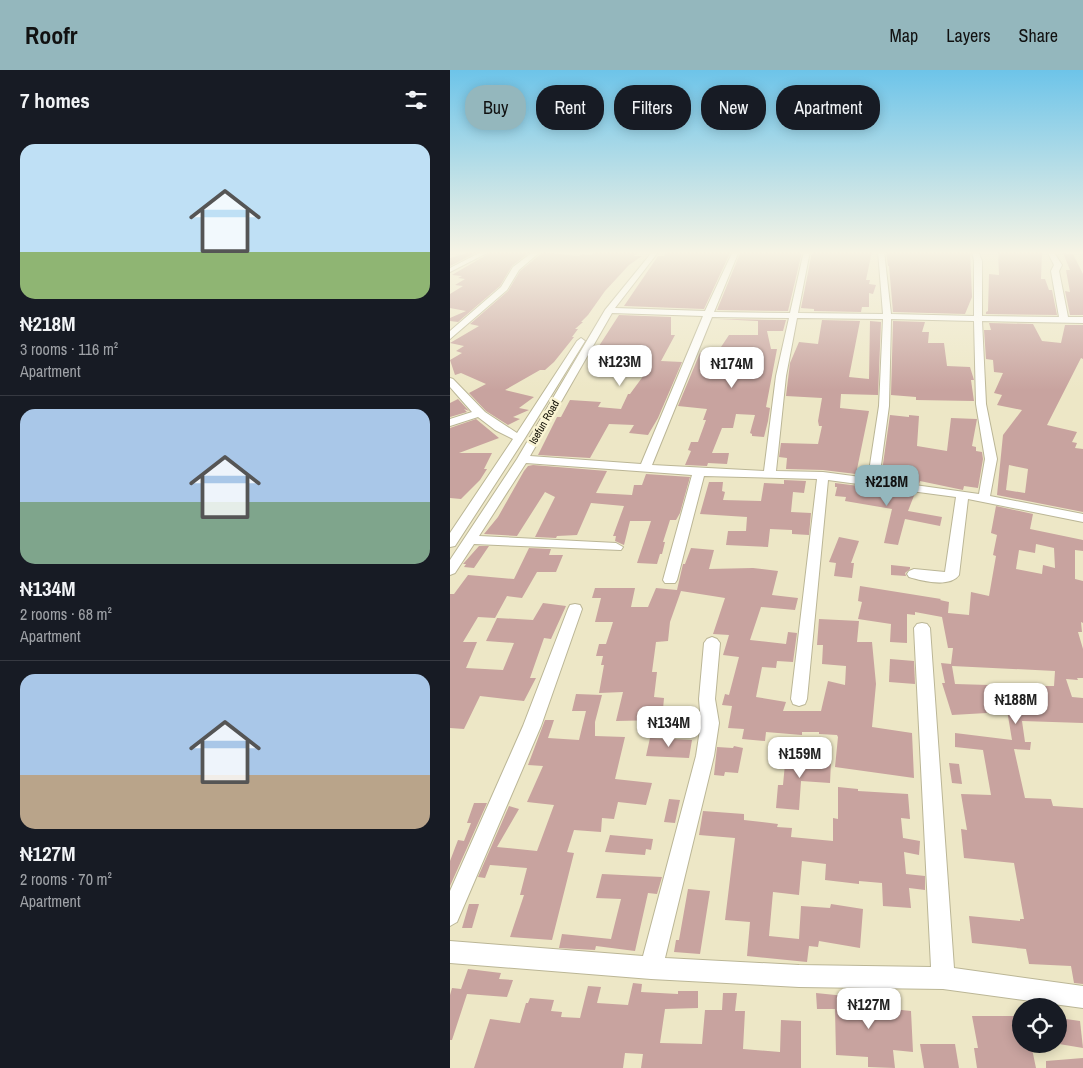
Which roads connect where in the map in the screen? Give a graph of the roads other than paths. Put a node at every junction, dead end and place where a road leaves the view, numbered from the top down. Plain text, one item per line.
1 (493, 298) edge
2 (608, 298) edge
3 (619, 298) edge
4 (715, 298) edge
5 (798, 298) edge
6 (885, 298) edge
7 (978, 298) edge
8 (1060, 298) edge
9 (609, 310) junction
10 (707, 314) junction
11 (794, 316) junction
12 (887, 316) junction
13 (978, 317) junction
14 (1064, 318) junction
15 (1083, 320) edge
16 (450, 336) edge
17 (450, 381) edge
18 (478, 413) junction
19 (450, 423) edge
20 (520, 438) junction
21 (523, 459) junction
22 (645, 468) junction
23 (699, 472) junction
24 (770, 473) junction
25 (823, 476) junction
26 (873, 482) junction
27 (962, 494) junction
28 (984, 498) junction
29 (1083, 518) edge
30 (469, 540) junction
31 (450, 543) edge
32 (616, 548) dead end
33 (450, 570) edge
34 (914, 574) dead end
35 (670, 580) dead end
36 (576, 609) dead end
37 (922, 628) dead end
38 (712, 643) dead end
39 (800, 699) dead end
40 (450, 915) edge
41 (450, 952) edge
42 (651, 968) junction
43 (943, 978) junction
44 (1083, 997) edge

1 - 16 street
2 - 20 street, Isefun Road
3 - 9 street, Isefun Road
4 - 10 street
5 - 11 street
6 - 12 street
7 - 13 street
8 - 14 street
9 - 10 street
9 - 21 street, Isefun Road
10 - 11 street
10 - 22 street
11 - 12 street
11 - 24 street
12 - 13 street
12 - 26 street
13 - 14 street
13 - 28 street
14 - 15 street
17 - 18 street
18 - 19 street
18 - 20 street
20 - 31 street, Isefun Road
21 - 22 street
21 - 30 street, Isefun Road
22 - 23 street
23 - 24 street
23 - 35 street
24 - 25 street
25 - 26 street
25 - 39 street
26 - 27 street
27 - 28 street
27 - 34 street
28 - 29 street
30 - 32 street
30 - 33 street, Isefun Road
36 - 40 street
37 - 43 street
38 - 42 street
41 - 42 street
42 - 43 street
43 - 44 street

